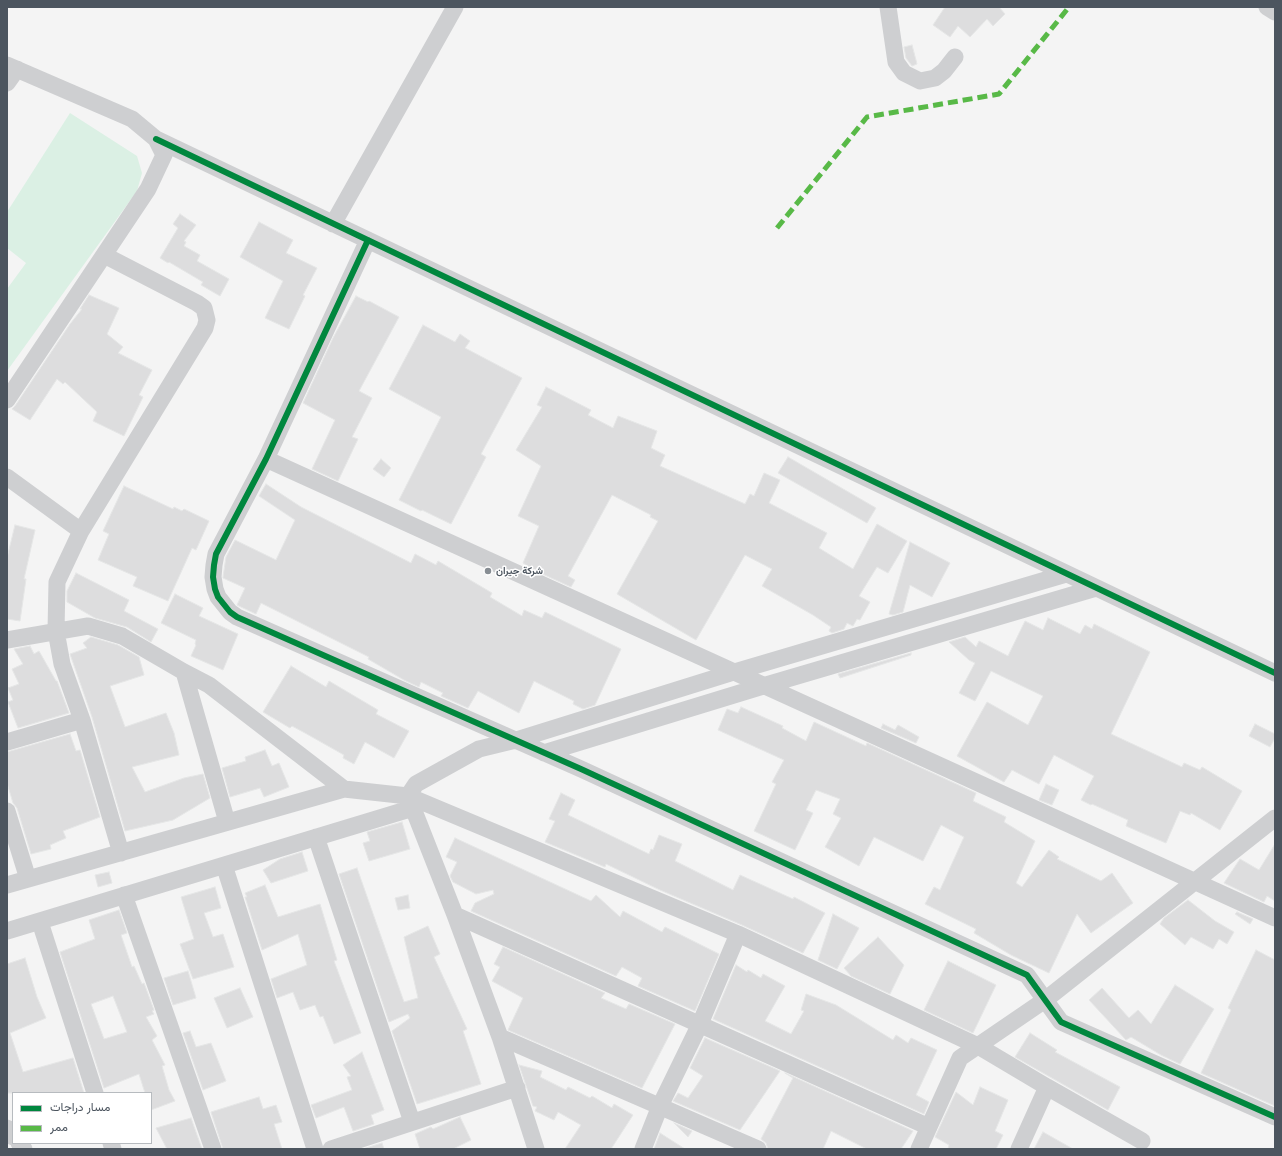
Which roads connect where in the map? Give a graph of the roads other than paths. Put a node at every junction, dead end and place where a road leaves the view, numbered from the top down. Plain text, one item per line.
1 (455, 7) edge
2 (888, 7) edge
3 (1267, 7) edge
4 (1275, 12) edge
5 (956, 58) dead end
6 (12, 67) edge
7 (7, 83) edge
8 (156, 139) junction
9 (334, 224) junction
10 (368, 240) junction
11 (104, 255) junction
12 (7, 400) edge
13 (266, 459) junction
14 (7, 477) edge
15 (81, 531) junction
16 (1066, 574) junction
17 (1096, 588) junction
18 (56, 630) junction
19 (866, 633) junction
20 (7, 640) edge
21 (860, 657) junction
22 (184, 672) junction
23 (1275, 673) edge
24 (740, 675) junction
25 (763, 686) junction
26 (732, 695) junction
27 (82, 720) junction
28 (516, 740) junction
29 (7, 742) edge
30 (544, 753) junction
31 (344, 789) junction
32 (410, 802) junction
33 (7, 811) edge
34 (1275, 818) edge
35 (227, 822) junction
36 (316, 837) junction
37 (121, 853) junction
38 (224, 865) junction
39 (28, 879) junction
40 (1195, 882) junction
41 (7, 885) edge
42 (124, 895) junction
43 (455, 915) junction
44 (1275, 918) edge
45 (40, 922) junction
46 (7, 931) edge
47 (738, 934) junction
48 (1045, 1000) junction
49 (700, 1024) junction
50 (500, 1037) junction
51 (978, 1046) junction
52 (1047, 1087) junction
53 (516, 1088) junction
54 (95, 1092) edge
55 (660, 1106) junction
56 (1275, 1117) edge
57 (412, 1122) junction
58 (929, 1128) junction
59 (1142, 1141) dead end
60 (538, 1147) edge
61 (213, 1149) edge
62 (315, 1149) edge
63 (331, 1149) edge
64 (643, 1149) edge
65 (758, 1149) edge
66 (920, 1149) edge
67 (1019, 1149) edge

1 - 9 street
2 - 5 street
3 - 4 street
6 - 7 street
6 - 8 street
8 - 9 street
8 - 11 street
9 - 10 street
10 - 13 street
10 - 16 street
11 - 12 street
11 - 15 street
13 - 24 street
13 - 28 street
14 - 15 street
15 - 18 street
16 - 17 street
16 - 19 street
17 - 21 street
17 - 23 street
18 - 20 street
18 - 22 street
18 - 27 street
19 - 21 street
19 - 24 street
21 - 25 street
22 - 31 street
22 - 35 street
24 - 25 street
24 - 26 street
24 - 28 street
25 - 26 street
25 - 40 street
26 - 30 street
27 - 29 street
27 - 37 street
28 - 30 street
28 - 32 street
30 - 48 street
31 - 32 street
31 - 35 street
32 - 36 street
32 - 43 street
32 - 47 street
33 - 39 street
34 - 40 street
35 - 37 street
36 - 38 street
36 - 57 street
37 - 39 street
38 - 42 street
38 - 62 street
39 - 41 street
40 - 44 street
40 - 48 street
42 - 45 street
42 - 61 street
43 - 49 street
43 - 50 street
45 - 46 street
45 - 54 street
47 - 49 street
47 - 51 street
48 - 51 street
48 - 56 street
49 - 55 street
49 - 58 street
50 - 53 street
50 - 55 street
51 - 52 street
51 - 58 street
52 - 59 street
52 - 67 street
53 - 57 street
53 - 60 street
55 - 64 street
55 - 65 street
57 - 63 street
58 - 66 street

